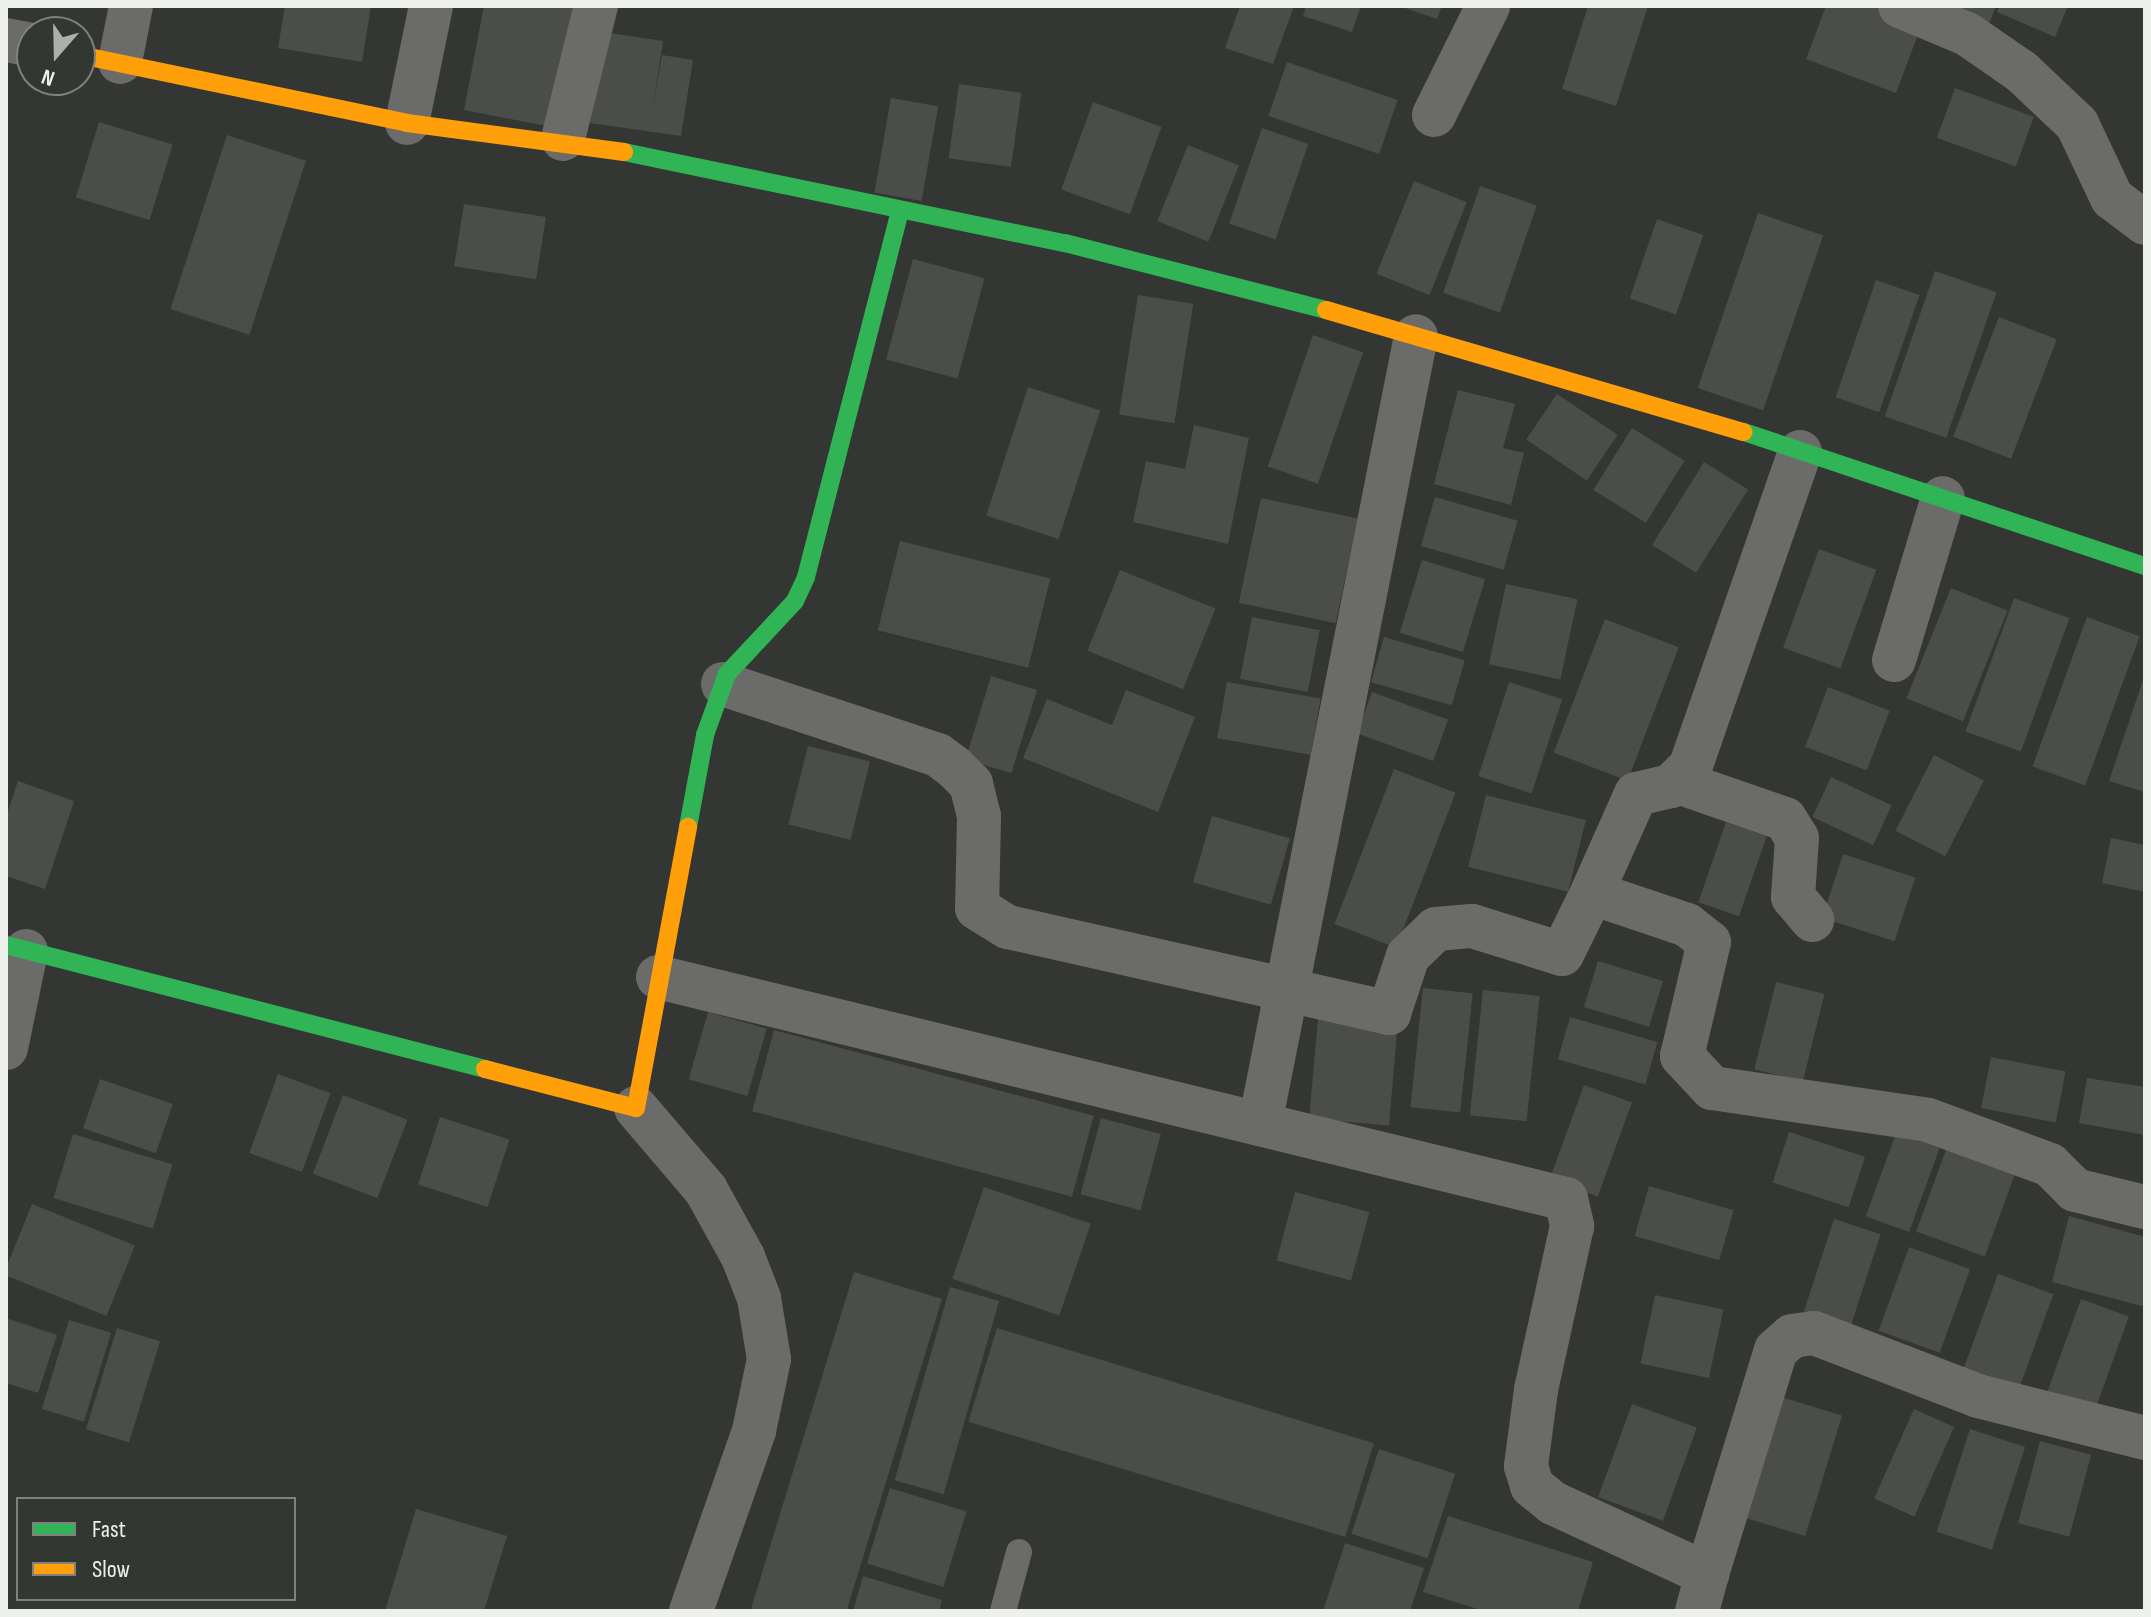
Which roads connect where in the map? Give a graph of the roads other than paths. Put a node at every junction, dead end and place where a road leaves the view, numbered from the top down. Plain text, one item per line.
1 (131, 6) edge
2 (431, 6) edge
3 (596, 6) edge
4 (1488, 6) edge
5 (1900, 6) edge
6 (100, 58) edge
7 (1434, 115) dead end
8 (407, 123) junction
9 (563, 139) junction
10 (900, 212) junction
11 (2145, 223) edge
12 (1416, 336) junction
13 (1800, 452) junction
14 (1943, 498) junction
15 (2145, 566) edge
16 (1894, 660) dead end
17 (723, 684) junction
18 (1678, 782) junction
19 (1592, 893) junction
20 (1812, 920) dead end
21 (16, 948) edge
22 (658, 977) junction
23 (1285, 991) junction
24 (6, 1048) edge
25 (636, 1108) junction
26 (1260, 1124) junction
27 (2145, 1207) edge
28 (2145, 1438) edge
29 (1019, 1552) dead end
30 (1702, 1593) edge
31 (691, 1611) edge
32 (1003, 1611) edge

1 - 6 street
2 - 8 street
3 - 9 street
4 - 7 street
5 - 11 street
6 - 8 street
8 - 9 street
9 - 10 street
10 - 12 street
10 - 17 street
12 - 13 street
12 - 23 street
13 - 14 street
13 - 18 street
14 - 15 street
14 - 16 street
17 - 22 street
17 - 23 street
18 - 19 street
18 - 20 street
19 - 23 street
19 - 27 street
21 - 24 street
21 - 25 street
22 - 25 street
22 - 26 street
23 - 26 street
25 - 31 street
26 - 30 street
28 - 30 street
29 - 32 lane

